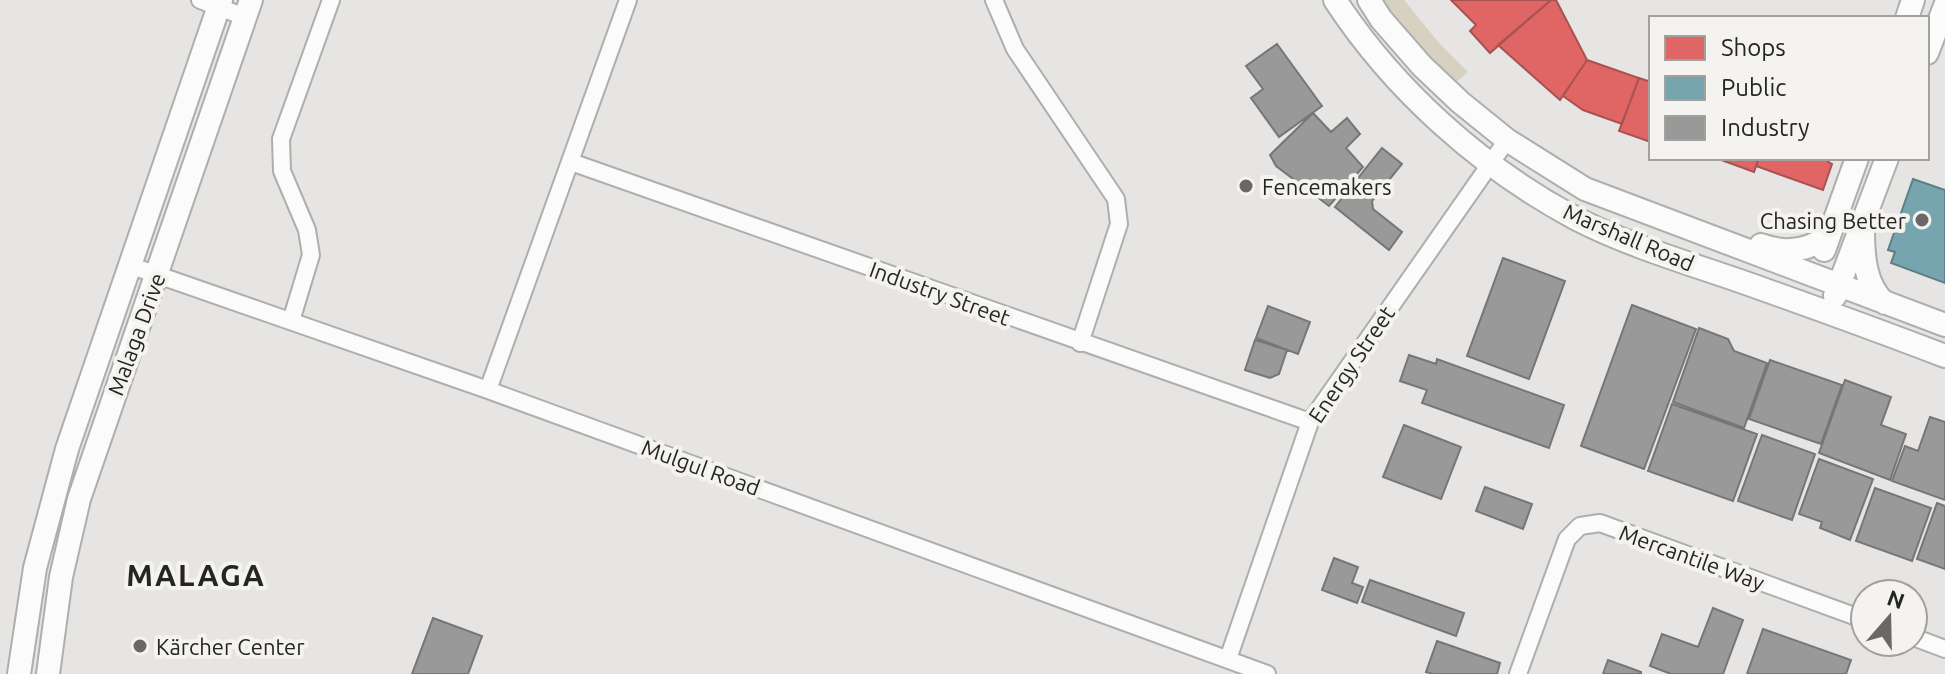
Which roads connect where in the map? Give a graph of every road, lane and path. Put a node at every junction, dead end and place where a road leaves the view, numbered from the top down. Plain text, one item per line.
1 (331, 0) edge
2 (628, 0) edge
3 (994, 0) edge
4 (1335, 0) edge
5 (1369, 0) edge
6 (213, 2) edge
7 (1945, 6) edge
8 (248, 8) edge
9 (1929, 48) edge
10 (1507, 140) junction
11 (1856, 160) edge
12 (1886, 160) edge
13 (571, 162) junction
14 (1491, 164) junction
15 (1626, 205) junction
16 (1863, 220) junction
17 (1829, 235) junction
18 (132, 266) junction
19 (158, 275) junction
20 (1814, 276) junction
21 (1839, 285) junction
22 (1804, 303) junction
23 (1885, 303) junction
24 (1830, 312) junction
25 (291, 321) junction
26 (1945, 325) edge
27 (1080, 343) junction
28 (1945, 356) edge
29 (488, 390) junction
30 (1310, 422) junction
31 (1849, 614) edge
32 (22, 645) junction
33 (1228, 659) junction
34 (0, 672) edge
35 (19, 674) edge
36 (48, 674) edge
37 (1267, 674) edge
38 (1518, 674) edge

1 - 25 street
2 - 13 street
3 - 27 street
4 - 14 main road, Marshall Road
5 - 10 main road, Marshall Road
6 - 8 street
6 - 18 main road, Malaga Drive
7 - 9 main road
8 - 19 main road, Malaga Drive
10 - 14 street, Energy Street
10 - 15 main road, Marshall Road
11 - 17 main road
12 - 16 main road
13 - 27 street, Industry Street
13 - 29 street
14 - 22 main road, Marshall Road
14 - 30 street, Energy Street
15 - 17 main road
15 - 20 main road, Marshall Road
16 - 21 main road
16 - 23 main road
17 - 20 main road
18 - 19 street, Mulgul Road
18 - 32 main road, Malaga Drive
19 - 25 street, Mulgul Road
19 - 36 main road, Malaga Drive
20 - 21 main road, Marshall Road
20 - 22 main road
21 - 23 main road, Marshall Road
21 - 24 main road
22 - 24 main road, Marshall Road
23 - 26 main road, Marshall Road
24 - 28 main road, Marshall Road
25 - 29 street, Mulgul Road
27 - 30 street, Industry Street
29 - 33 street, Mulgul Road
30 - 33 street, Energy Street
31 - 38 street, Mercantile Way
32 - 34 main road
32 - 35 main road, Malaga Drive
33 - 37 street, Mulgul Road

